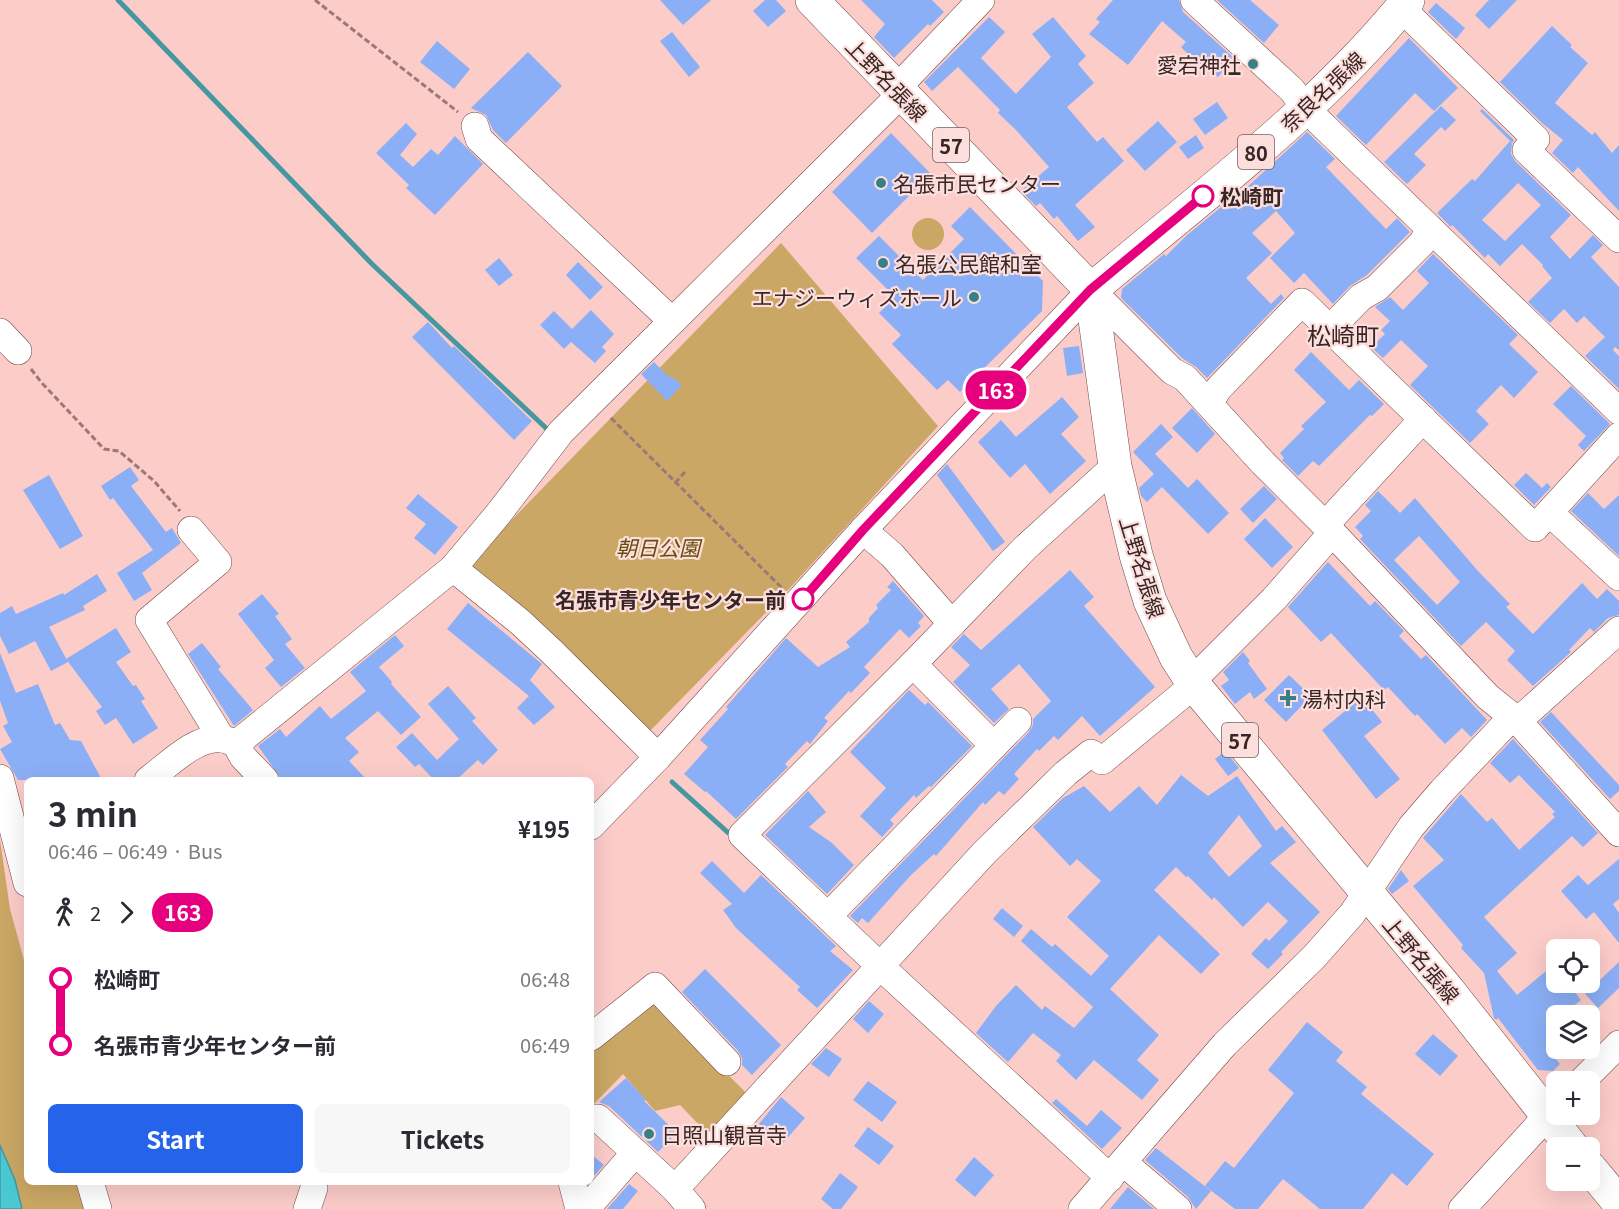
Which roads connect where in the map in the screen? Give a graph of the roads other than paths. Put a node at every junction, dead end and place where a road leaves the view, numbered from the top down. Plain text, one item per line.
1 (812, 0) edge
2 (981, 0) edge
3 (1194, 0) edge
4 (1405, 4) edge
5 (899, 91) junction
6 (1306, 109) junction
7 (475, 126) road end
8 (1430, 229) junction
9 (1619, 239) edge
10 (1090, 290) junction
11 (672, 321) junction
12 (1330, 329) junction
13 (1209, 403) junction
14 (1619, 411) edge
15 (1423, 419) junction
16 (1619, 436) edge
17 (1115, 466) junction
18 (1550, 513) junction
19 (1329, 529) junction
20 (191, 530) road end
21 (863, 530) junction
22 (458, 573) junction
23 (1619, 577) edge
24 (952, 624) junction
25 (1619, 630) edge
26 (913, 664) junction
27 (1193, 683) junction
28 (1515, 719) junction
29 (1018, 721) dead end
30 (229, 741) junction
31 (994, 747) junction
32 (658, 757) junction
33 (152, 777) edge
34 (262, 777) edge
35 (0, 778) edge
36 (594, 823) edge
37 (1619, 834) edge
38 (24, 863) edge
39 (1366, 892) junction
40 (828, 916) junction
41 (880, 966) junction
42 (594, 1035) edge
43 (1615, 1057) edge
44 (727, 1062) dead end
45 (1596, 1071) edge
46 (1546, 1103) edge
47 (1546, 1117) edge
48 (594, 1118) edge
49 (635, 1153) junction
50 (1117, 1169) junction
51 (1600, 1180) edge
52 (91, 1185) edge
53 (573, 1185) edge
54 (683, 1199) edge
55 (1619, 1203) edge
56 (98, 1209) edge
57 (579, 1209) edge
58 (585, 1209) edge
59 (1082, 1209) edge
60 (1178, 1209) edge
61 (1462, 1209) edge

1 - 5 main road, 上野名張線 / 57
2 - 5 street
3 - 6 street
4 - 6 main road, 奈良名張線 / 80
4 - 9 street
5 - 10 main road, 上野名張線 / 57
5 - 11 street
6 - 8 street
6 - 10 main road, 奈良名張線 / 80
7 - 11 street
8 - 12 street
8 - 14 street
10 - 13 street
10 - 17 main road, 上野名張線 / 57
10 - 21 street
11 - 22 street
12 - 13 street
12 - 15 street
13 - 19 street
15 - 18 street
15 - 19 street
16 - 18 street
17 - 24 street
17 - 27 main road, 上野名張線 / 57
18 - 23 street
19 - 27 street
19 - 28 street
20 - 30 street
21 - 24 street
21 - 32 street
22 - 30 street
22 - 32 street
24 - 26 street
25 - 28 street
26 - 31 street
26 - 40 street
27 - 39 main road, 上野名張線 / 57
27 - 41 street
28 - 37 street
28 - 39 street
29 - 31 street
30 - 33 street
30 - 34 street
31 - 40 street
32 - 36 street
35 - 38 street
39 - 46 main road, 上野名張線 / 57
39 - 50 street
40 - 41 street
41 - 50 street
41 - 54 street
42 - 44 street
43 - 45 street
47 - 61 street
48 - 49 street
49 - 54 street
49 - 58 street
50 - 59 street
50 - 60 street
51 - 55 main road
52 - 56 street
53 - 57 street

